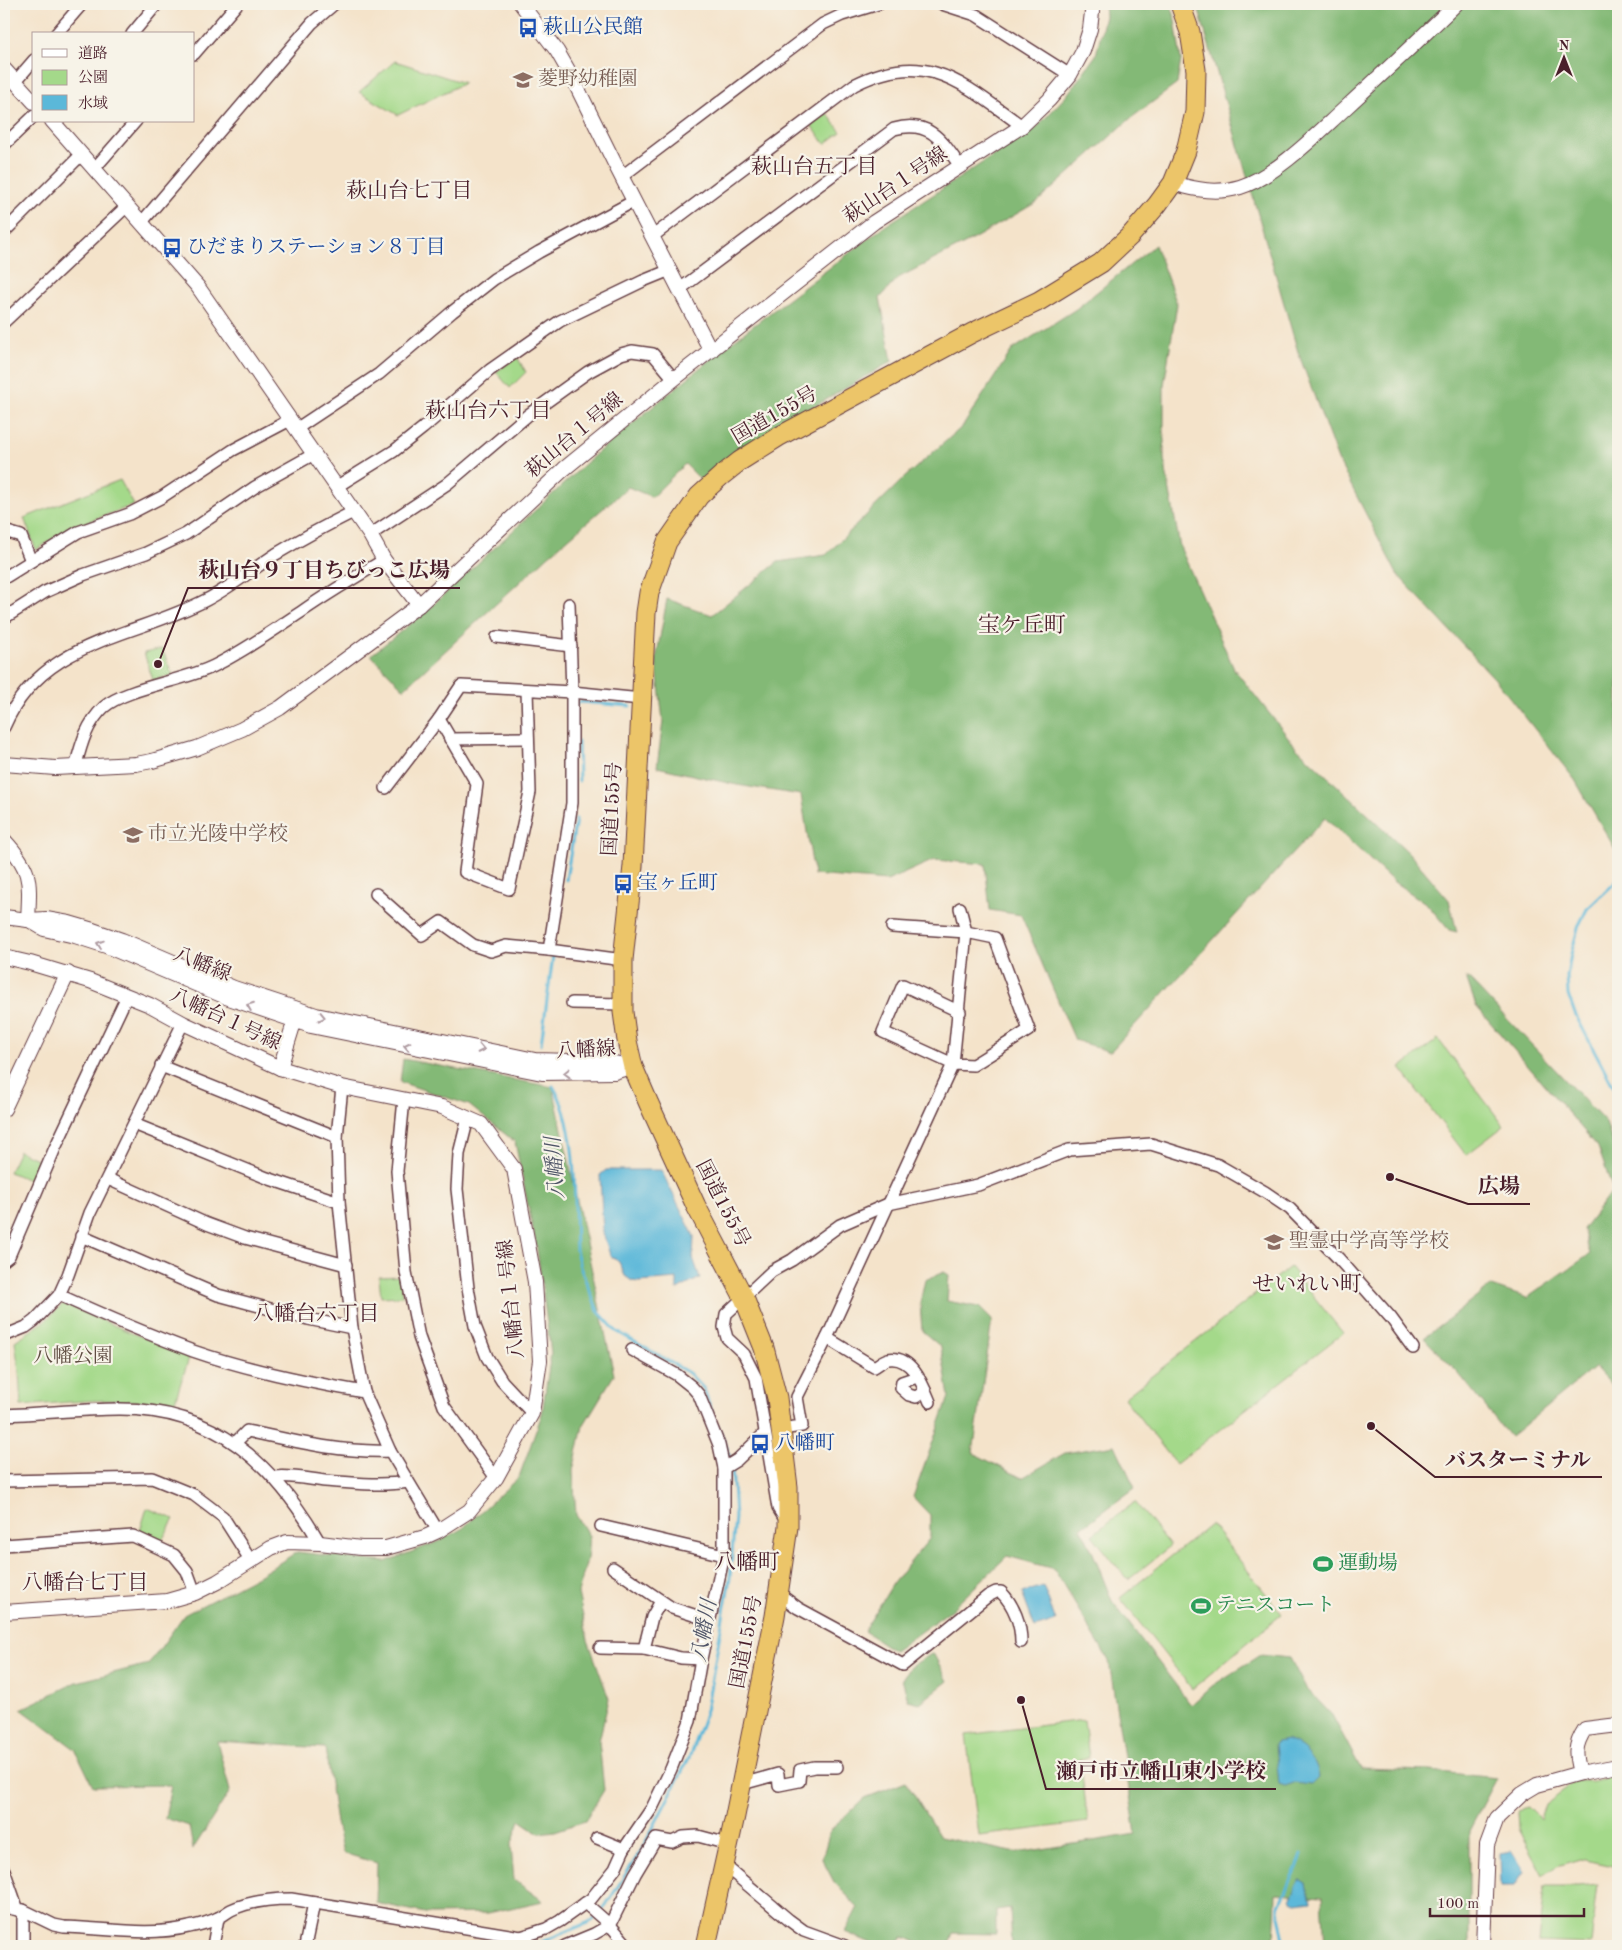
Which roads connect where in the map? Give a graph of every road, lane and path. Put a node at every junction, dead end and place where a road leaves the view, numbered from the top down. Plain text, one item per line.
1 (82, 4) edge
2 (157, 4) edge
3 (237, 4) edge
4 (334, 4) edge
5 (522, 4) edge
6 (878, 4) edge
7 (942, 4) edge
8 (1094, 4) edge
9 (1180, 4) edge
10 (1456, 4) edge
11 (58, 32) edge
12 (134, 32) edge
13 (195, 53) edge
14 (32, 62) edge
15 (4, 69) edge
16 (1070, 75) junction
17 (15, 82) junction
18 (32, 100) edge
19 (32, 118) edge
20 (135, 122) edge
21 (56, 123) edge
22 (1022, 126) junction
23 (4, 145) edge
24 (81, 155) junction
25 (960, 166) junction
26 (94, 169) junction
27 (621, 177) junction
28 (1173, 183) junction
29 (634, 202) junction
30 (127, 206) junction
31 (142, 222) junction
32 (4, 232) edge
33 (653, 236) junction
34 (670, 270) junction
35 (680, 289) junction
36 (4, 322) edge
37 (711, 351) junction
38 (674, 379) junction
39 (293, 424) junction
40 (314, 454) junction
41 (336, 487) junction
42 (353, 512) junction
43 (4, 531) edge
44 (370, 535) junction
45 (31, 560) junction
46 (384, 560) junction
47 (4, 578) edge
48 (569, 604) dead end
49 (419, 605) junction
50 (4, 618) edge
51 (497, 637) dead end
52 (571, 646) junction
53 (526, 690) junction
54 (572, 692) junction
55 (640, 699) junction
56 (439, 720) junction
57 (4, 727) edge
58 (528, 738) junction
59 (450, 739) junction
60 (4, 764) edge
61 (75, 768) junction
62 (386, 788) dead end
63 (4, 840) edge
64 (376, 894) dead end
65 (960, 908) dead end
66 (4, 917) edge
67 (28, 920) junction
68 (892, 927) dead end
69 (966, 932) junction
70 (549, 950) junction
71 (4, 958) edge
72 (623, 960) junction
73 (68, 974) junction
74 (127, 996) junction
75 (572, 1003) dead end
76 (623, 1004) junction
77 (960, 1012) junction
78 (296, 1015) junction
79 (183, 1023) junction
80 (953, 1064) junction
81 (162, 1066) junction
82 (633, 1066) junction
83 (280, 1068) junction
84 (342, 1087) junction
85 (404, 1099) junction
86 (4, 1109) edge
87 (468, 1118) junction
88 (134, 1124) junction
89 (337, 1136) junction
90 (108, 1179) junction
91 (339, 1202) junction
92 (888, 1204) junction
93 (81, 1236) junction
94 (4, 1260) edge
95 (346, 1265) junction
96 (59, 1295) junction
97 (744, 1298) junction
98 (352, 1328) junction
99 (4, 1336) edge
100 (827, 1338) junction
101 (1413, 1348) dead end
102 (632, 1350) dead end
103 (917, 1377) junction
104 (925, 1391) junction
105 (364, 1392) junction
106 (930, 1402) dead end
107 (532, 1413) junction
108 (4, 1415) edge
109 (772, 1431) junction
110 (235, 1443) junction
111 (390, 1451) junction
112 (729, 1465) junction
113 (274, 1477) junction
114 (496, 1478) junction
115 (4, 1481) edge
116 (408, 1482) junction
117 (601, 1526) dead end
118 (438, 1531) junction
119 (320, 1543) junction
120 (4, 1545) edge
121 (724, 1555) junction
122 (251, 1561) junction
123 (613, 1568) dead end
124 (195, 1592) junction
125 (779, 1594) junction
126 (661, 1601) junction
127 (4, 1612) edge
128 (710, 1620) junction
129 (1021, 1642) dead end
130 (600, 1648) dead end
131 (644, 1649) junction
132 (701, 1659) junction
133 (1618, 1725) edge
134 (1618, 1766) edge
135 (836, 1767) dead end
136 (1580, 1773) junction
137 (742, 1784) junction
138 (636, 1835) junction
139 (597, 1838) dead end
140 (652, 1844) junction
141 (728, 1844) junction
142 (624, 1849) junction
143 (724, 1865) junction
144 (4, 1870) edge
145 (314, 1903) junction
146 (588, 1906) junction
147 (4, 1907) edge
148 (21, 1910) junction
149 (218, 1918) junction
150 (606, 1922) junction
151 (521, 1937) junction
152 (23, 1946) edge
153 (213, 1946) edge
154 (305, 1946) edge
155 (502, 1946) edge
156 (565, 1946) edge
157 (628, 1946) edge
158 (707, 1946) edge
159 (845, 1946) edge
160 (1483, 1946) edge

1 - 11 street
2 - 12 street
3 - 13 street
4 - 31 street
5 - 27 street
6 - 27 street
7 - 16 street
8 - 16 street, 萩山台１号線
9 - 28 highway, 国道155号
10 - 28 street
14 - 17 street
15 - 17 street
16 - 22 street, 萩山台１号線
17 - 18 street
19 - 23 street
20 - 26 street
21 - 24 street
22 - 25 street, 萩山台１号線
22 - 33 street
24 - 26 street
24 - 32 street
25 - 35 street
25 - 37 street, 萩山台１号線
26 - 30 street
27 - 29 street
28 - 55 highway, 国道155号
29 - 33 street
29 - 39 street
30 - 31 street
30 - 36 street
31 - 39 street
33 - 34 street
34 - 35 street
34 - 41 street
35 - 37 street
37 - 38 street, 萩山台１号線
38 - 44 street
38 - 49 street, 萩山台１号線
39 - 40 street
39 - 45 street
40 - 41 street
40 - 50 street
41 - 42 street
42 - 44 street
42 - 57 street
43 - 45 street
44 - 46 street
45 - 47 street
46 - 49 street
46 - 61 street
48 - 52 street
49 - 61 street, 萩山台１号線
51 - 52 street
52 - 54 street
53 - 54 street
53 - 56 street
53 - 58 street
54 - 55 street
54 - 70 street
55 - 72 highway, 国道155号
56 - 59 street
56 - 62 street
58 - 59 street
58 - 59 street
60 - 61 street, 萩山台１号線
63 - 67 street
64 - 70 street
65 - 69 street
66 - 67 street, 八幡線
67 - 78 street, 八幡線
68 - 69 street
69 - 77 street
69 - 80 street
70 - 72 street
71 - 73 street, 八幡台１号線
72 - 76 highway, 国道155号
73 - 74 street, 八幡台１号線
73 - 86 street
74 - 79 street, 八幡台１号線
74 - 94 street
75 - 76 street
76 - 82 highway, 国道155号
77 - 80 street
77 - 80 street
78 - 82 street, 八幡線
78 - 83 street
79 - 81 street
79 - 83 street, 八幡台１号線
80 - 92 street
81 - 88 street
81 - 89 street
82 - 97 highway, 国道155号
83 - 84 street, 八幡台１号線
84 - 85 street, 八幡台１号線
84 - 89 street
85 - 87 street, 八幡台１号線
85 - 114 street
87 - 107 street
87 - 107 street, 八幡台１号線
88 - 90 street
88 - 91 street
89 - 91 street
90 - 93 street
90 - 95 street
91 - 95 street
92 - 97 street
92 - 100 street
92 - 101 street
93 - 96 street
93 - 98 street
95 - 98 street
96 - 99 street
96 - 105 street
97 - 109 highway, 国道155号
97 - 109 street
98 - 105 street
100 - 103 street
100 - 109 street
102 - 112 street
103 - 104 street
103 - 104 street
104 - 106 street
105 - 111 street
107 - 114 street, 八幡台１号線
108 - 110 street
109 - 112 street
109 - 125 highway, 国道155号
110 - 111 street
110 - 113 street
111 - 116 street
112 - 121 street
113 - 116 street
113 - 119 street
114 - 118 street, 八幡台１号線
115 - 122 street
116 - 118 street
117 - 121 street
118 - 119 street, 八幡台１号線
119 - 122 street, 八幡台１号線
120 - 124 street
121 - 128 street
122 - 124 street, 八幡台１号線
123 - 126 street
124 - 127 street, 八幡台１号線
125 - 129 street
125 - 137 highway, 国道155号
126 - 128 street
126 - 131 street
128 - 132 street
130 - 131 street
131 - 132 street
132 - 138 street
133 - 136 street
134 - 136 street
135 - 137 street
136 - 160 street
137 - 141 highway, 国道155号
138 - 140 street
138 - 142 street
139 - 142 street
140 - 141 street
140 - 150 street
141 - 143 highway, 国道155号
142 - 146 street
143 - 158 highway, 国道155号
143 - 159 street
144 - 148 street
145 - 149 street
145 - 151 street
145 - 154 street
146 - 150 street
146 - 151 street
147 - 148 street
148 - 149 street
148 - 152 street
149 - 153 street
150 - 156 street
150 - 157 street
151 - 155 street

